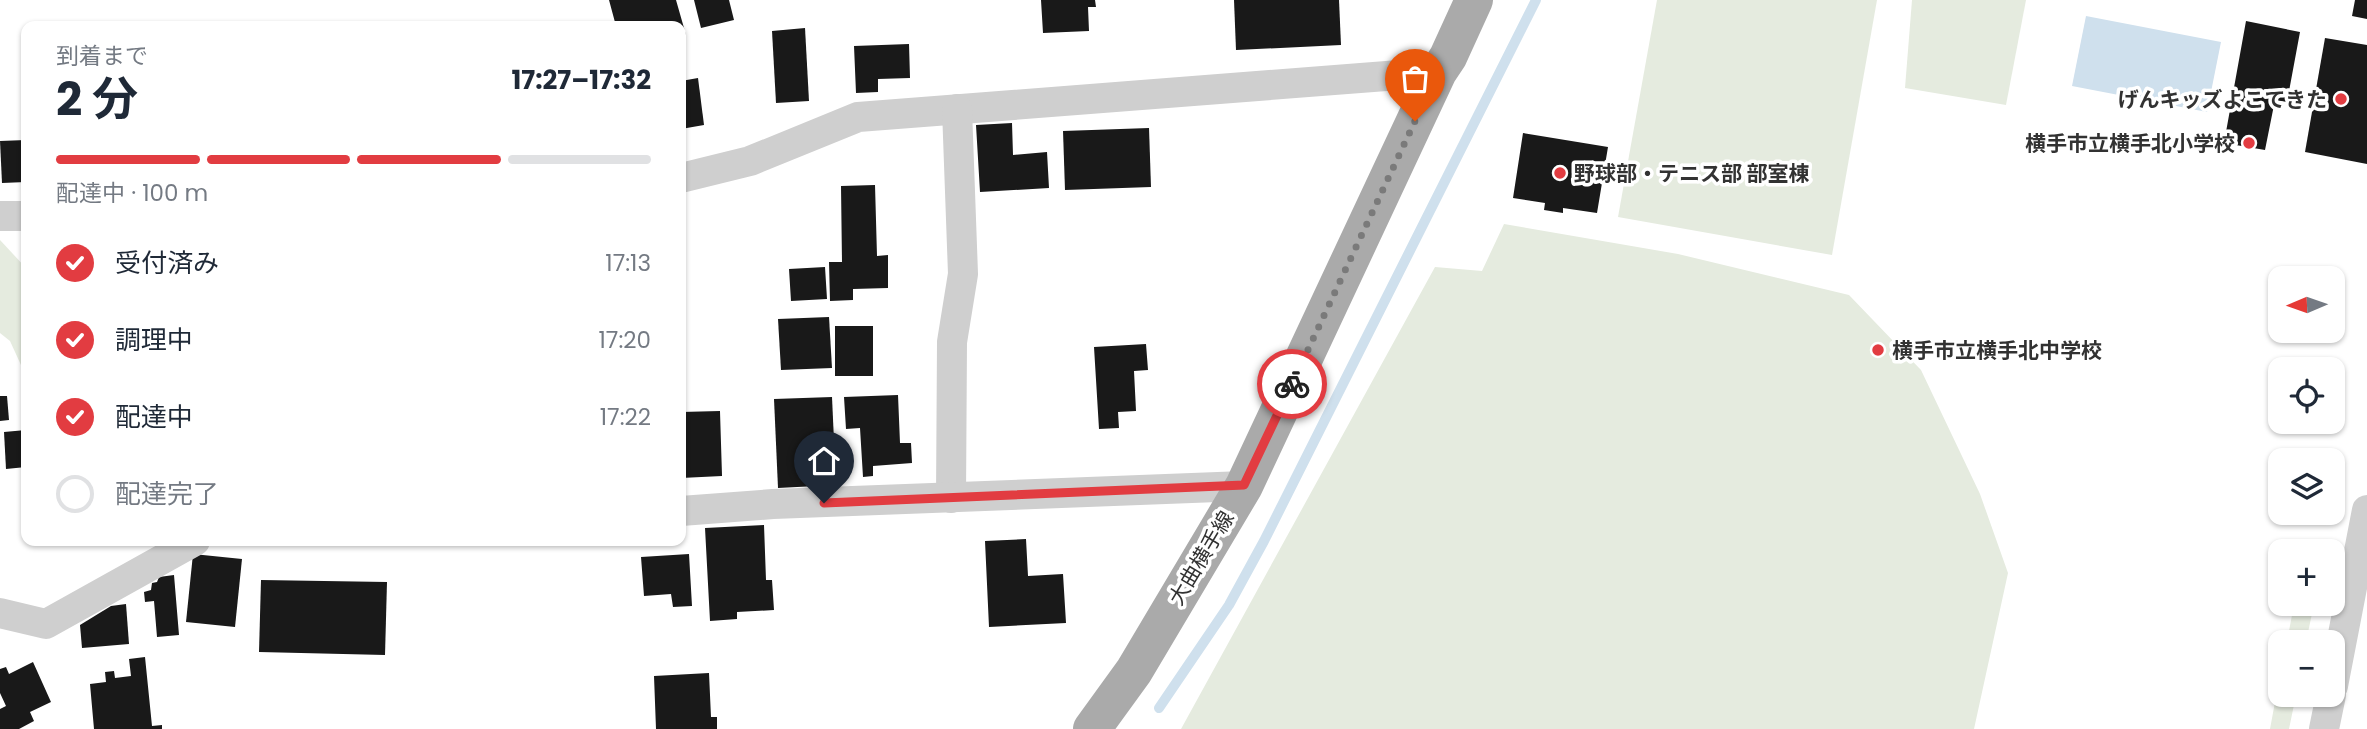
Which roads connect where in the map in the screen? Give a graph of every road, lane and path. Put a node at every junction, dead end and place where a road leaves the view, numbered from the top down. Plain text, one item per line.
1 (1475, 0) edge
2 (1438, 72) junction
3 (957, 109) junction
4 (686, 177) edge
5 (0, 216) edge
6 (21, 216) edge
7 (1244, 485) junction
8 (951, 498) junction
9 (2367, 510) edge
10 (686, 511) edge
11 (186, 546) edge
12 (0, 613) edge
13 (2344, 630) edge
14 (2329, 707) edge
15 (1092, 729) edge
16 (2324, 729) edge

1 - 2 main road, 大曲横手線
2 - 3 street
2 - 7 main road, 大曲横手線
3 - 4 street
3 - 8 street
5 - 6 street
7 - 8 street
7 - 15 main road, 大曲横手線
8 - 10 street
9 - 13 street
11 - 12 street
14 - 16 street

